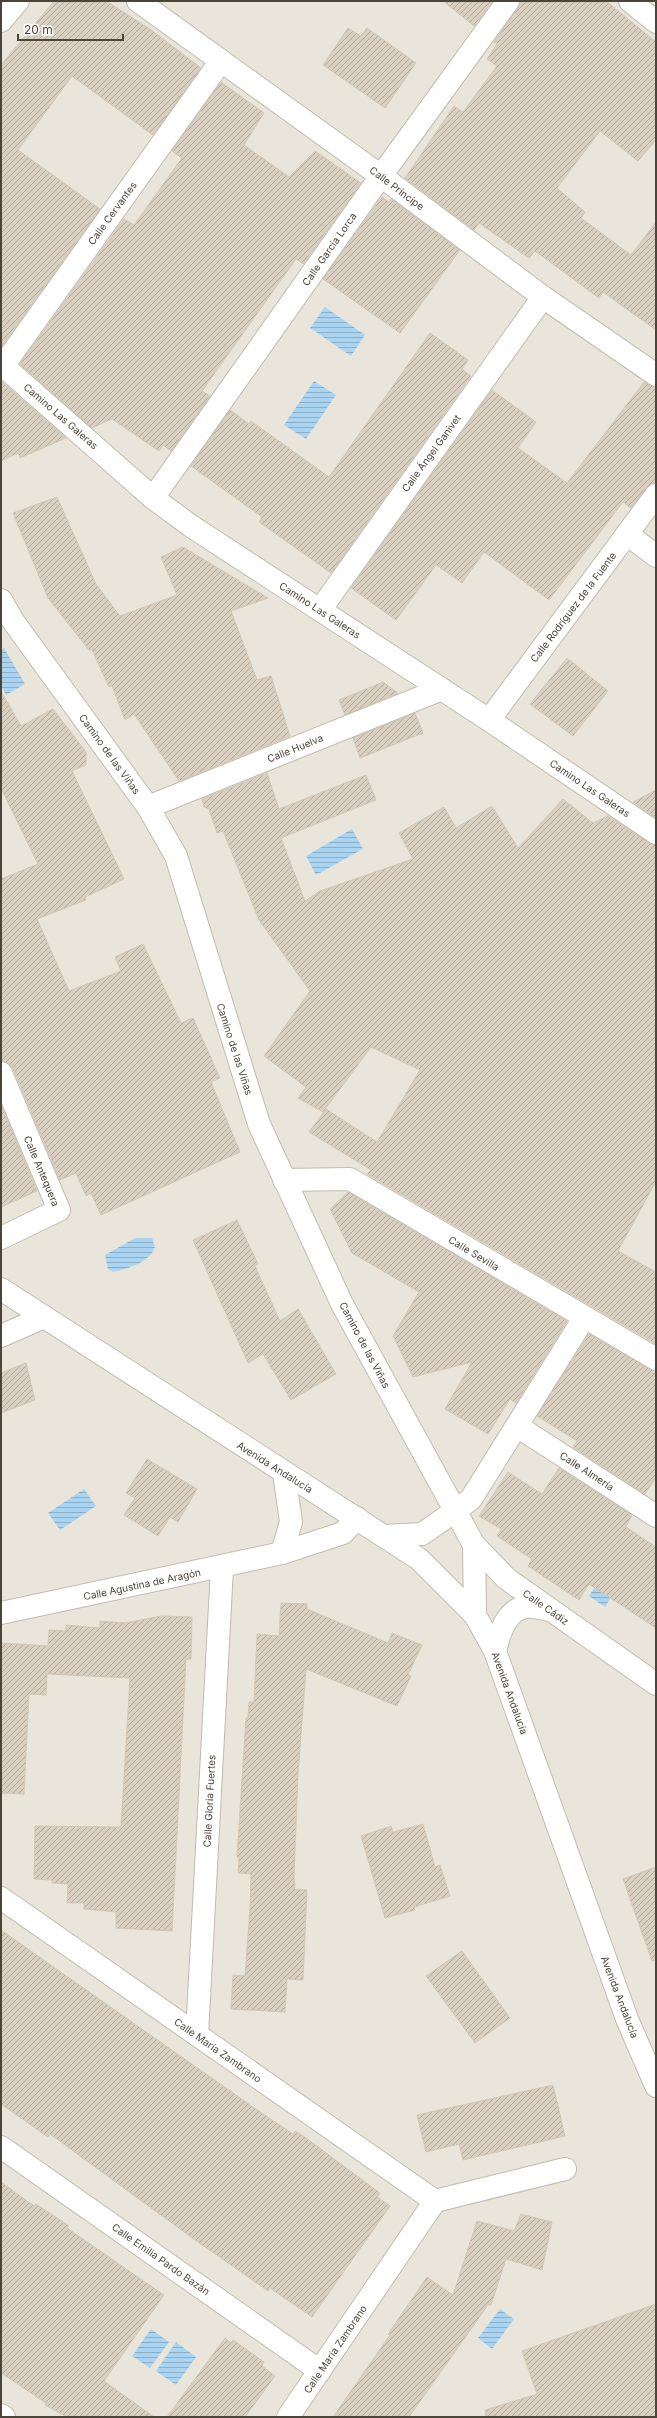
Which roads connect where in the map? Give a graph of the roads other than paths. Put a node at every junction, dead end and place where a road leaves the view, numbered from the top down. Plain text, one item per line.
1 (18, 1) edge
2 (138, 1) edge
3 (508, 1) edge
4 (630, 1) edge
5 (1, 21) edge
6 (656, 22) edge
7 (221, 61) junction
8 (381, 176) junction
9 (543, 297) junction
10 (2, 365) edge
11 (656, 375) edge
12 (656, 495) edge
13 (153, 498) junction
14 (627, 534) junction
15 (656, 556) edge
16 (1, 600) edge
17 (320, 610) junction
18 (442, 689) junction
19 (489, 720) junction
20 (148, 807) junction
21 (656, 833) edge
22 (1, 1073) edge
23 (284, 1180) junction
24 (1, 1238) edge
25 (1, 1289) edge
26 (44, 1317) junction
27 (584, 1318) junction
28 (1, 1336) edge
29 (656, 1359) edge
30 (517, 1426) junction
31 (284, 1473) junction
32 (455, 1511) junction
33 (656, 1516) edge
34 (357, 1518) junction
35 (384, 1536) junction
36 (474, 1545) junction
37 (282, 1554) junction
38 (222, 1568) junction
39 (552, 1610) junction
40 (1, 1613) edge
41 (475, 1615) junction
42 (496, 1651) junction
43 (656, 1684) edge
44 (1, 1898) edge
45 (197, 2035) junction
46 (656, 2086) edge
47 (1, 2147) edge
48 (565, 2169) dead end
49 (435, 2201) junction
50 (320, 2371) junction
51 (1, 2415) edge
52 (4, 2417) edge
53 (288, 2417) edge

1 - 5 street
2 - 7 street, Calle Príncipe
3 - 8 street, Calle García Lorca
4 - 6 street
7 - 8 street, Calle Príncipe
7 - 10 street, Calle Cervantes
8 - 9 street, Calle Príncipe
8 - 13 street, Calle García Lorca
9 - 11 street, Calle Príncipe
9 - 17 street, Calle Ángel Ganivet
10 - 13 street, Camino Las Galeras
12 - 14 street, Calle Rodríguez de la Fuente
13 - 17 street, Camino Las Galeras
14 - 15 street
14 - 19 street, Calle Rodríguez de la Fuente
16 - 20 street, Camino de las Viñas
17 - 18 street, Camino Las Galeras
18 - 19 street, Camino Las Galeras
18 - 20 street, Calle Huelva
19 - 21 street, Camino Las Galeras
20 - 23 street, Camino de las Viñas
22 - 24 street, Calle Antequera
23 - 27 street, Calle Sevilla
23 - 32 street, Camino de las Viñas
25 - 26 street, Avenida Andalucía
26 - 28 street
26 - 31 street, Avenida Andalucía
27 - 29 street, Calle Sevilla
27 - 30 street
30 - 32 street
30 - 33 street, Calle Almería
31 - 34 street, Avenida Andalucía
31 - 37 street
32 - 35 street
32 - 36 street, Calle Cádiz
34 - 35 street, Avenida Andalucía
34 - 37 street, Calle Agustina de Aragón
35 - 41 street, Avenida Andalucía
36 - 39 street, Calle Cádiz
36 - 41 street
37 - 38 street, Calle Agustina de Aragón
38 - 40 street, Calle Agustina de Aragón
38 - 45 street, Calle Gloria Fuertes
39 - 42 street
39 - 43 street, Calle Cádiz
41 - 42 street, Avenida Andalucía
42 - 46 street, Avenida Andalucía
44 - 45 street, Calle María Zambrano
45 - 49 street, Calle María Zambrano
47 - 50 street, Calle Emilia Pardo Bazán
48 - 49 street
49 - 50 street, Calle María Zambrano
50 - 53 street, Calle María Zambrano
51 - 52 street

